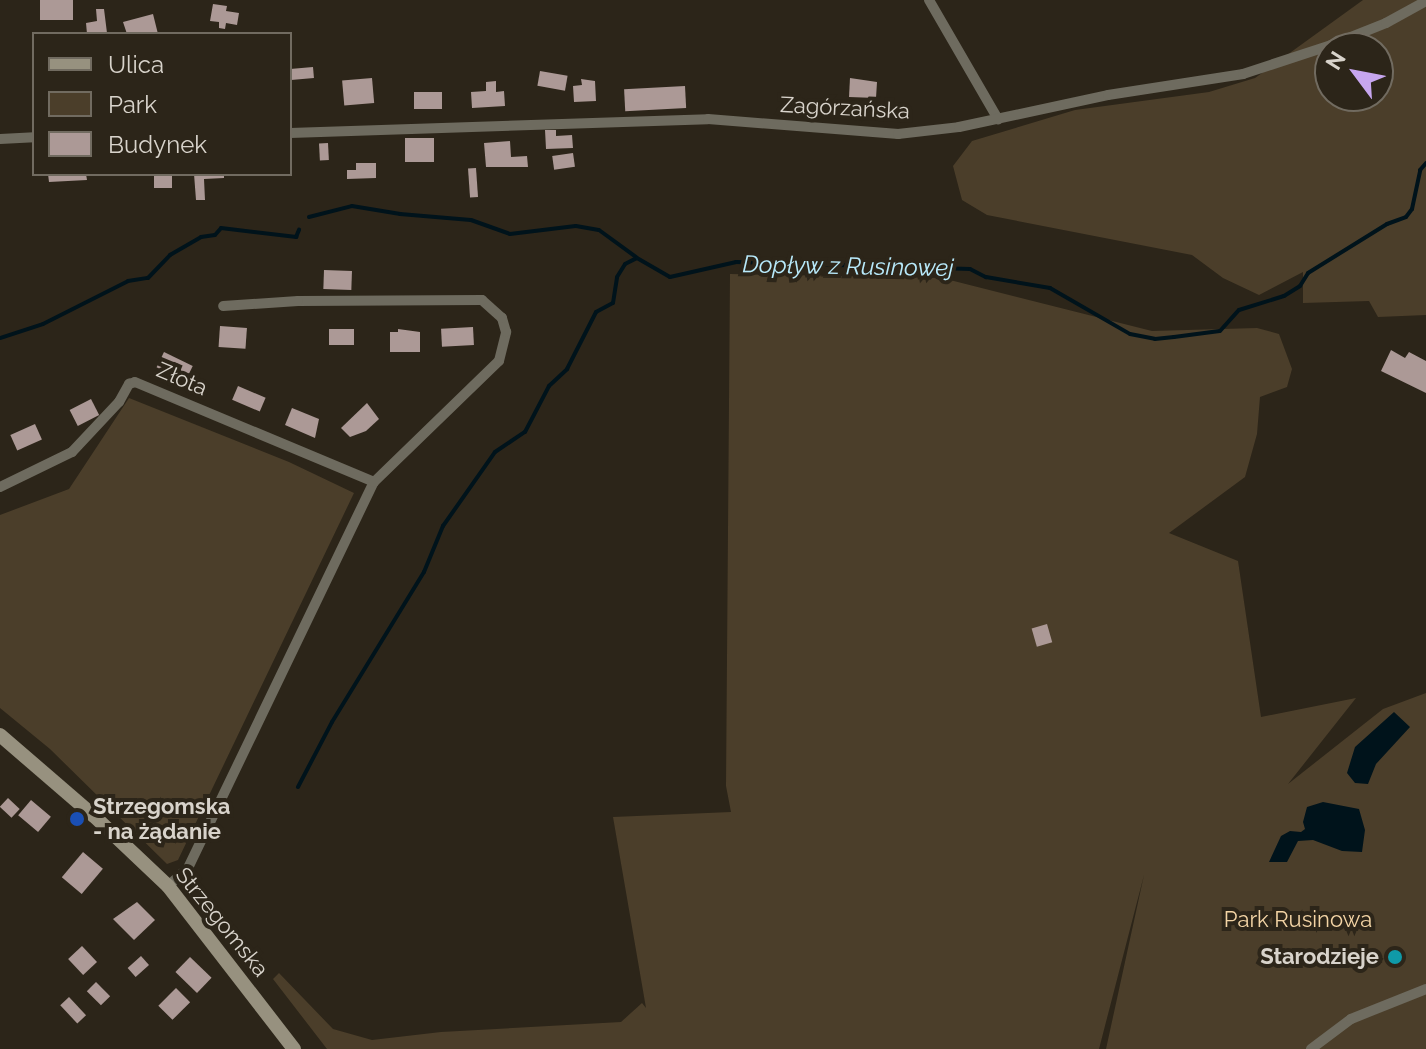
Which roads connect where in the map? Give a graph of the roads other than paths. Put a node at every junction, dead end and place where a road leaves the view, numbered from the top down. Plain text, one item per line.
1 (929, 0) edge
2 (1426, 1) edge
3 (998, 119) junction
4 (292, 133) edge
5 (32, 137) edge
6 (0, 139) edge
7 (223, 306) dead end
8 (374, 482) junction
9 (0, 487) edge
10 (0, 735) edge
11 (168, 886) junction
12 (1426, 989) edge
13 (294, 1049) edge
14 (1311, 1049) edge

1 - 3 street
2 - 3 street, Zagórzańska
3 - 4 street, Zagórzańska
5 - 6 street
7 - 8 street
8 - 9 street, Złota
8 - 11 street
10 - 11 main road, Strzegomska
11 - 13 main road, Strzegomska
12 - 14 street

